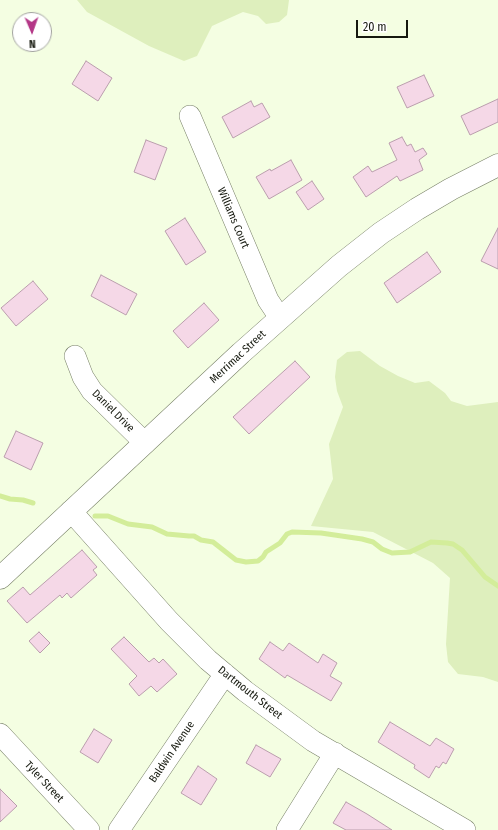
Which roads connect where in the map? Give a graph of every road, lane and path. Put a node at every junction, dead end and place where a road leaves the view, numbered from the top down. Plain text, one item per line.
1 (190, 116) dead end
2 (498, 165) edge
3 (280, 318) junction
4 (75, 356) dead end
5 (145, 443) junction
6 (71, 511) junction
7 (0, 578) edge
8 (225, 674) junction
9 (0, 734) edge
10 (336, 753) junction
11 (460, 829) edge
12 (88, 830) edge
13 (119, 830) edge
14 (288, 830) edge

1 - 3 street, Williams Court
2 - 3 main road, Merrimac Street
3 - 5 main road, Merrimac Street
4 - 5 street, Daniel Drive
5 - 6 main road, Merrimac Street
6 - 7 main road, Merrimac Street
6 - 8 street, Dartmouth Street
8 - 10 street, Dartmouth Street
8 - 13 street, Baldwin Avenue
9 - 12 street, Tyler Street
10 - 11 street, Dartmouth Street
10 - 14 street

